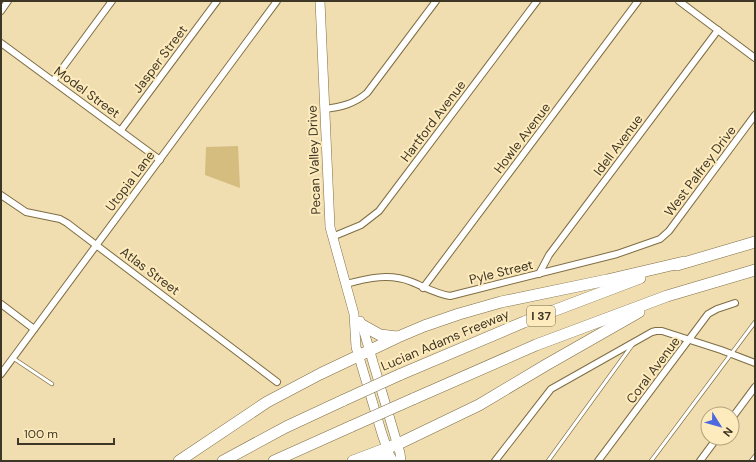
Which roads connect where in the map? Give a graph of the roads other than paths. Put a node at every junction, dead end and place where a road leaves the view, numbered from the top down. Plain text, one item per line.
1 (8, 1) edge
2 (112, 1) edge
3 (217, 1) edge
4 (277, 1) edge
5 (320, 1) edge
6 (436, 1) edge
7 (537, 1) edge
8 (638, 1) edge
9 (679, 1) edge
10 (1, 11) edge
11 (718, 30) junction
12 (1, 43) edge
13 (755, 58) edge
14 (53, 81) junction
15 (325, 109) junction
16 (755, 116) edge
17 (121, 130) junction
18 (160, 160) junction
19 (1, 195) edge
20 (332, 237) junction
21 (660, 239) joint
22 (755, 242) edge
23 (96, 245) junction
24 (684, 262) junction
25 (755, 270) edge
26 (539, 274) junction
27 (346, 284) junction
28 (423, 288) junction
29 (667, 296) junction
30 (735, 303) dead end
31 (1, 304) edge
32 (354, 314) junction
33 (755, 322) edge
34 (362, 325) junction
35 (34, 329) junction
36 (398, 337) junction
37 (689, 340) junction
38 (635, 342) junction
39 (370, 350) junction
40 (731, 354) junction
41 (359, 355) junction
42 (13, 358) junction
43 (755, 363) edge
44 (1, 374) edge
45 (277, 382) dead end
46 (52, 384) dead end
47 (755, 387) edge
48 (740, 407) edge
49 (398, 444) junction
50 (711, 446) edge
51 (387, 449) junction
52 (755, 456) edge
53 (358, 459) edge
54 (179, 461) edge
55 (223, 461) edge
56 (274, 461) edge
57 (390, 461) edge
58 (393, 461) edge
59 (401, 461) edge
60 (495, 461) edge
61 (548, 461) edge
62 (598, 461) edge
63 (651, 461) edge
64 (700, 461) edge
65 (751, 461) edge

1 - 10 street
2 - 14 street
3 - 17 street, Jasper Street
4 - 18 street, Utopia Lane
5 - 15 main road, Pecan Valley Drive
6 - 15 street
7 - 20 street, Hartford Avenue
8 - 28 street, Howle Avenue
9 - 11 street
11 - 13 street
11 - 26 street, Idell Avenue
12 - 14 street, Model Street
14 - 17 street, Model Street
15 - 20 main road, Pecan Valley Drive
16 - 21 street, West Palfrey Drive
17 - 18 street, Model Street
18 - 23 street, Utopia Lane
19 - 23 street, Atlas Street
20 - 27 main road, Pecan Valley Drive
21 - 26 street, Pyle Street
22 - 24 highway, Lucian Adams Freeway / I 37
23 - 35 street, Utopia Lane
23 - 45 street, Atlas Street
24 - 36 highway
24 - 55 highway, Lucian Adams Freeway / I 37, bridge
25 - 29 highway, I 37
26 - 28 street, Pyle Street
27 - 28 street, Pyle Street
27 - 32 main road, Pecan Valley Drive
29 - 49 highway
29 - 56 highway, I 37, bridge
30 - 37 street, Coral Avenue
31 - 35 street
32 - 34 main road, Pecan Valley Drive
32 - 41 main road, Pecan Valley Drive
33 - 40 lane
34 - 36 highway
34 - 39 main road, Pecan Valley Drive
35 - 42 street, Utopia Lane
36 - 39 highway
37 - 38 street
37 - 40 street
37 - 62 street, Coral Avenue
38 - 60 street
38 - 61 lane
39 - 41 highway
39 - 49 main road, Pecan Valley Drive
40 - 43 street
40 - 63 lane
41 - 51 main road, Pecan Valley Drive
41 - 54 highway
42 - 44 street, Utopia Lane
42 - 46 lane
47 - 48 street
49 - 51 highway
49 - 59 main road, Pecan Valley Drive
50 - 64 street
51 - 53 highway
51 - 58 main road, Pecan Valley Drive
52 - 65 lane
53 - 57 highway

